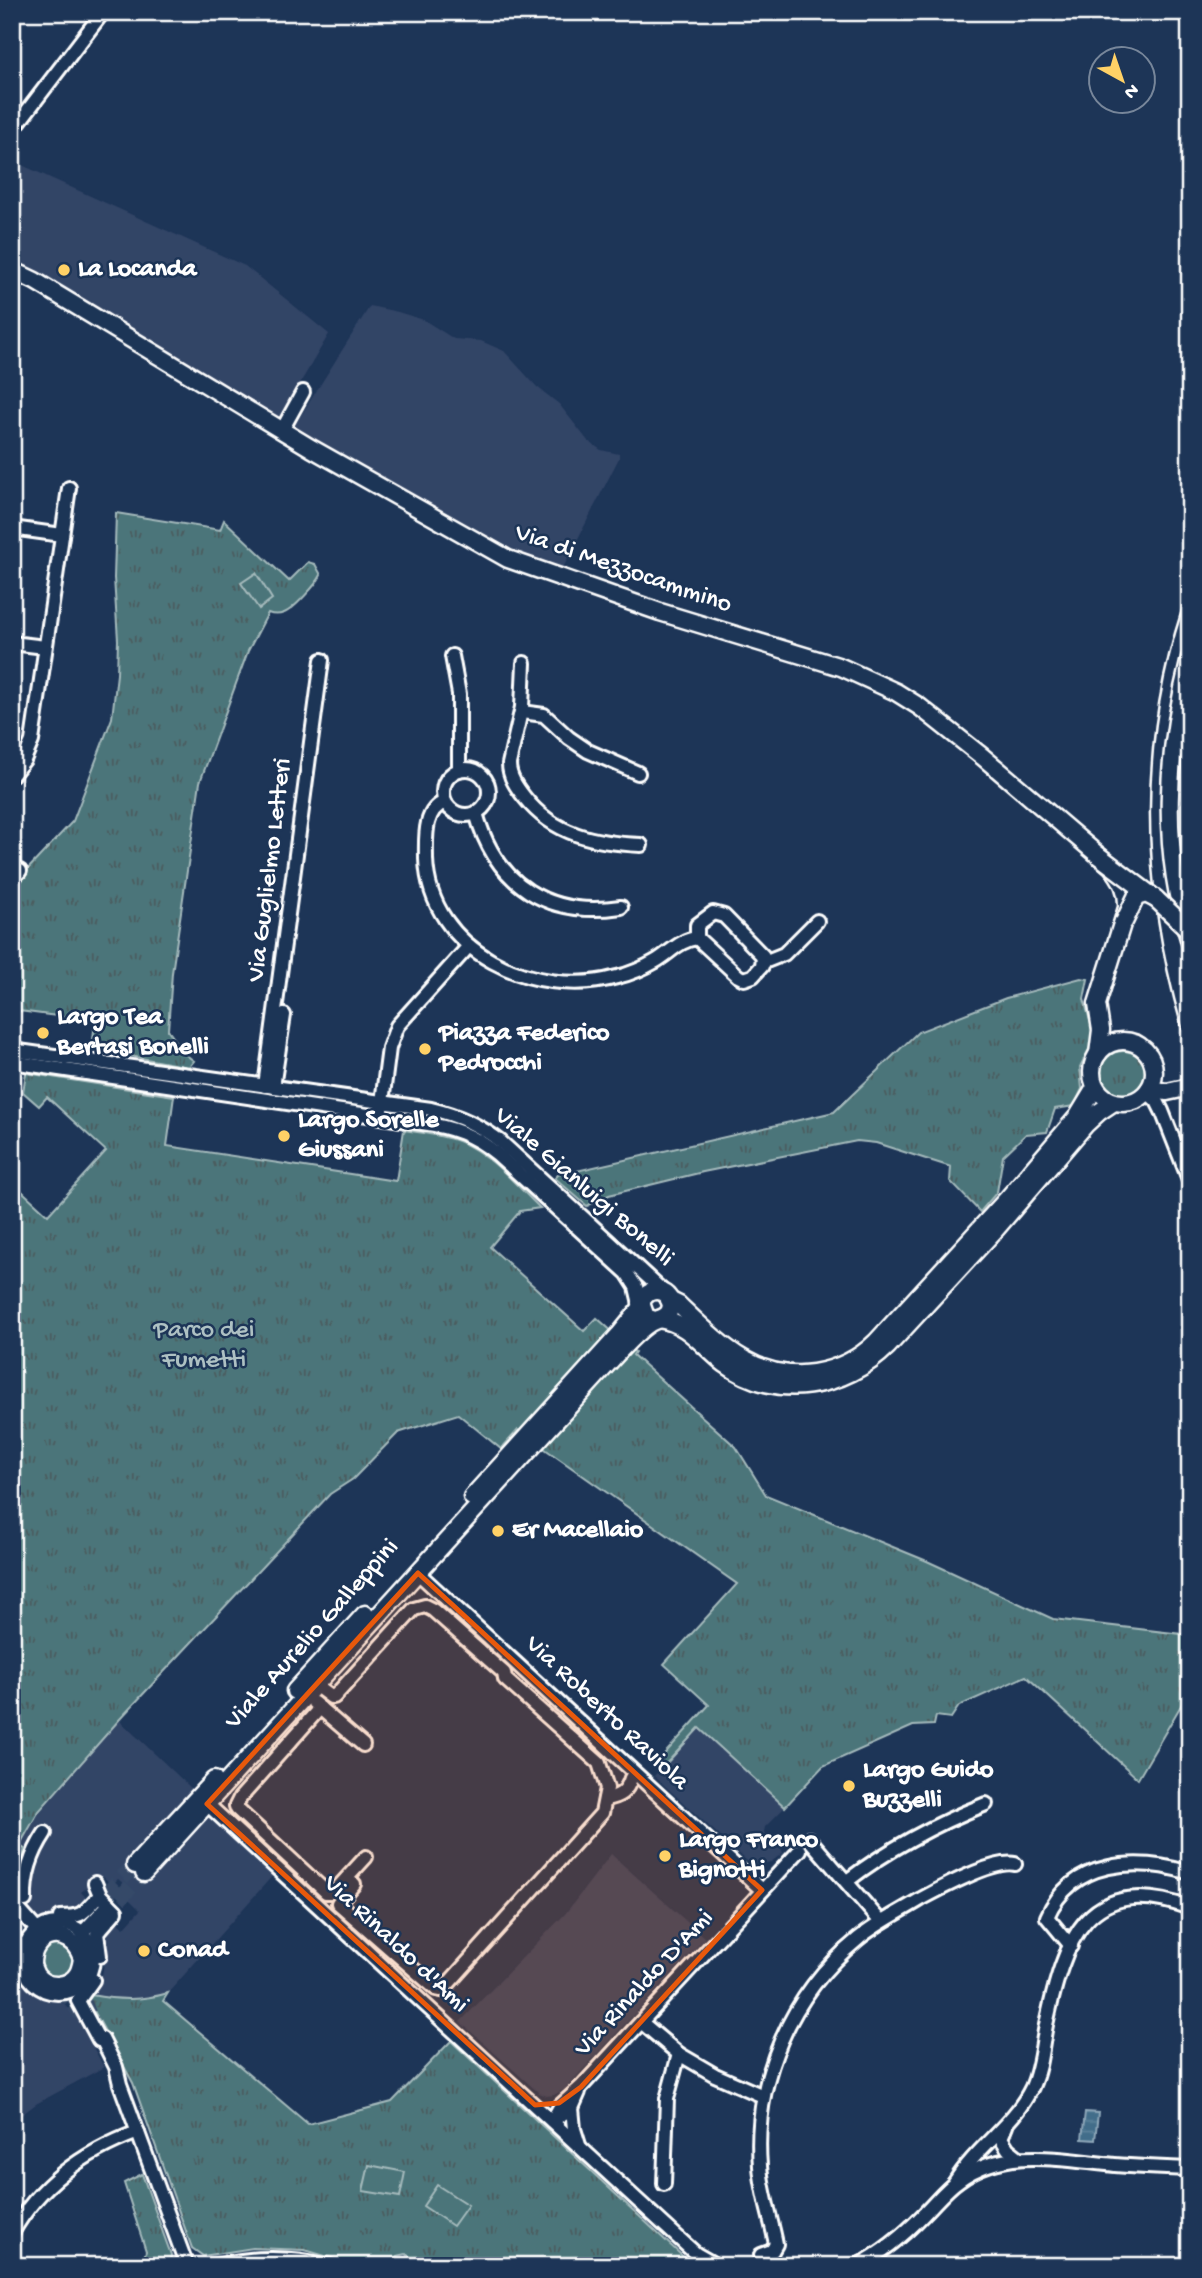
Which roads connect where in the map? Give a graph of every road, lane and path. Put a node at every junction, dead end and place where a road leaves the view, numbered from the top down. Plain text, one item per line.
1 (103, 12) edge
2 (12, 131) edge
3 (12, 270) edge
4 (303, 391) dead end
5 (282, 430) junction
6 (69, 488) dead end
7 (12, 528) edge
8 (62, 535) junction
9 (12, 643) edge
10 (45, 647) junction
11 (452, 656) dead end
12 (1190, 657) edge
13 (322, 660) dead end
14 (524, 663) dead end
15 (1190, 706) edge
16 (522, 712) junction
17 (509, 769) junction
18 (459, 770) junction
19 (638, 773) dead end
20 (12, 775) edge
21 (487, 782) junction
22 (445, 802) junction
23 (476, 813) junction
24 (641, 845) dead end
25 (1099, 856) junction
26 (1156, 899) junction
27 (621, 907) dead end
28 (1190, 912) edge
29 (817, 921) dead end
30 (1124, 922) junction
31 (1190, 931) edge
32 (697, 932) junction
33 (1190, 942) edge
34 (469, 946) junction
35 (764, 962) junction
36 (284, 1015) dead end
37 (12, 1050) edge
38 (1098, 1054) junction
39 (12, 1062) edge
40 (269, 1086) junction
41 (1190, 1087) edge
42 (1096, 1088) junction
43 (1148, 1091) junction
44 (382, 1102) junction
45 (1114, 1102) junction
46 (380, 1117) junction
47 (1190, 1182) edge
48 (667, 1296) junction
49 (641, 1308) junction
50 (657, 1320) junction
51 (623, 1339) junction
52 (530, 1441) junction
53 (418, 1573) junction
54 (311, 1690) junction
55 (320, 1708) junction
56 (363, 1745) dead end
57 (634, 1776) junction
58 (606, 1783) junction
59 (605, 1798) junction
60 (207, 1804) junction
61 (986, 1804) dead end
62 (45, 1833) dead end
63 (809, 1839) dead end
64 (800, 1850) dead end
65 (366, 1857) dead end
66 (1015, 1864) dead end
67 (1190, 1873) edge
68 (847, 1881) junction
69 (357, 1886) dead end
70 (762, 1890) junction
71 (18, 1894) edge
72 (105, 1898) junction
73 (1190, 1908) edge
74 (881, 1922) junction
75 (12, 1936) edge
76 (64, 1943) junction
77 (1071, 1946) junction
78 (25, 1949) junction
79 (32, 1965) junction
80 (61, 1990) junction
81 (78, 2001) junction
82 (640, 2022) junction
83 (679, 2054) junction
84 (763, 2096) junction
85 (535, 2105) junction
86 (568, 2105) junction
87 (552, 2121) junction
88 (138, 2132) junction
89 (999, 2135) junction
90 (581, 2149) junction
91 (1018, 2157) junction
92 (994, 2162) junction
93 (1190, 2169) edge
94 (956, 2182) junction
95 (664, 2185) dead end
96 (12, 2232) edge
97 (761, 2255) dead end
98 (187, 2266) edge
99 (216, 2266) edge
100 (330, 2266) edge
101 (718, 2266) edge
102 (857, 2266) edge

1 - 2 street
3 - 5 street, Via di Mezzocammino
4 - 5 street
5 - 25 street, Via di Mezzocammino
6 - 8 street
7 - 8 street
8 - 10 street
9 - 10 street
10 - 20 street
11 - 18 street
12 - 33 street
13 - 40 street, Via Guglielmo Letteri
14 - 16 street
15 - 28 street
16 - 17 street
16 - 19 street
17 - 21 street
17 - 24 street
18 - 21 street
18 - 22 street
21 - 23 street
22 - 23 street
22 - 34 street
23 - 27 street
25 - 26 street, Via di Mezzocammino, bridge
25 - 30 street, Via di Mezzocammino, bridge
26 - 30 street, Via di Mezzocammino, bridge
26 - 31 street, bridge
29 - 35 street
30 - 38 street, Via di Mezzocammino
32 - 34 street
32 - 35 street
32 - 35 street
34 - 44 street
36 - 40 street
37 - 40 street, Viale Gianluigi Bonelli
38 - 42 street
38 - 43 street
39 - 46 street, Viale Gianluigi Bonelli
40 - 44 street, Viale Gianluigi Bonelli
41 - 43 street
42 - 45 street
42 - 48 street, Viale Gianluigi Bonelli
43 - 45 street
43 - 47 street
44 - 46 street
44 - 48 street, Viale Gianluigi Bonelli
45 - 50 street
46 - 49 street, Viale Gianluigi Bonelli
48 - 49 street
48 - 50 street
49 - 50 street
49 - 51 street
50 - 51 street
51 - 52 street
52 - 53 street, Viale Aurelio Galleppini
52 - 60 street, Viale Aurelio Galleppini
53 - 54 street, Viale Aurelio Galleppini
53 - 57 street, Via Roberto Raviola
54 - 55 street
54 - 58 street
54 - 60 street, Viale Aurelio Galleppini
55 - 56 street
55 - 65 street
57 - 58 street
57 - 59 street
57 - 70 street, Via Roberto Raviola
58 - 59 street
59 - 69 street
60 - 85 street, Via Rinaldo d'Ami
61 - 68 street
62 - 71 street
63 - 68 street
64 - 70 street, Via Rinaldo D'Ami
66 - 74 street
67 - 77 street
68 - 74 street
70 - 82 street, Via Rinaldo D'Ami
71 - 76 street
72 - 76 street
72 - 76 street
72 - 81 street
73 - 77 street
74 - 84 street
75 - 78 street
76 - 78 street
76 - 79 street
76 - 80 street
76 - 80 street
77 - 89 street
78 - 79 street
78 - 80 street
79 - 80 street
80 - 81 street
81 - 88 street
82 - 83 street
82 - 86 street, Via Rinaldo D'Ami
83 - 84 street
83 - 95 street
84 - 97 street
85 - 86 street
85 - 87 street, Via Rinaldo d'Ami
86 - 87 street, Via Rinaldo D'Ami
86 - 90 street
87 - 90 street, Via Rinaldo d'Ami
88 - 96 street
88 - 98 street
89 - 91 street
89 - 92 street
89 - 94 street
90 - 101 street, Via Rinaldo d'Ami
91 - 92 street
91 - 93 street
92 - 94 street
94 - 102 street
99 - 100 street

